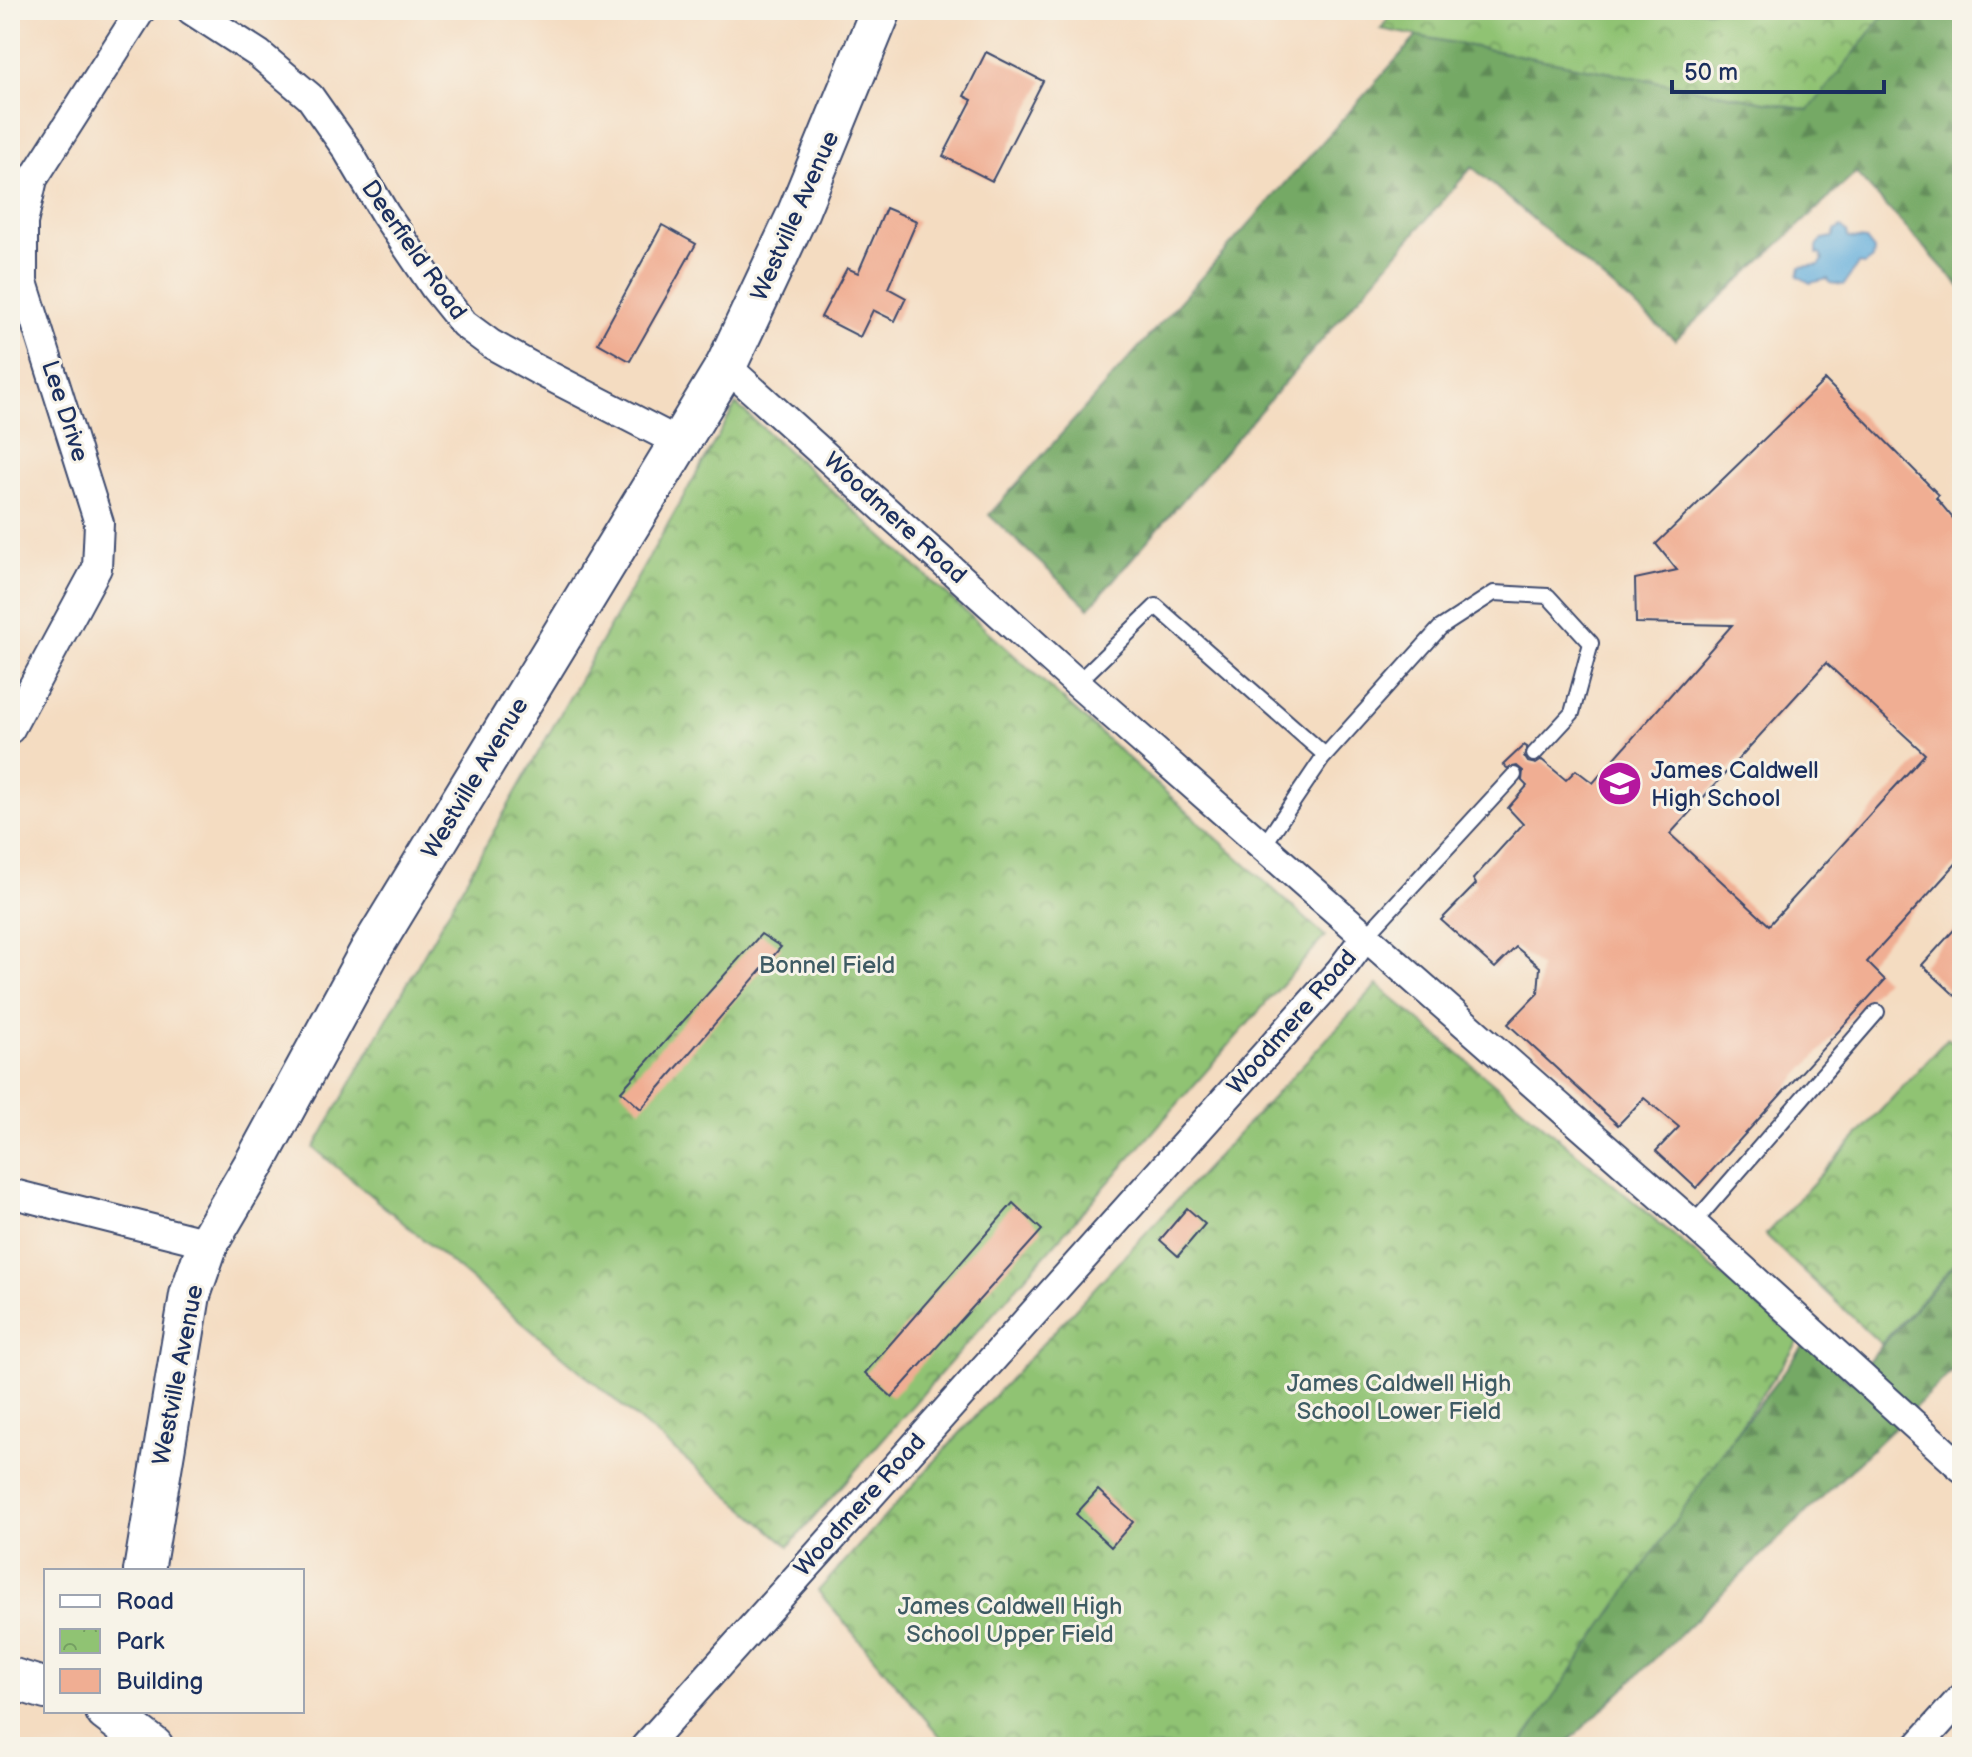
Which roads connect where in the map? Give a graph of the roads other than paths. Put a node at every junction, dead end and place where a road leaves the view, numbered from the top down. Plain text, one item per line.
1 (141, 10) edge
2 (191, 10) edge
3 (881, 10) edge
4 (726, 366) junction
5 (678, 442) junction
6 (1077, 683) junction
7 (10, 729) edge
8 (1534, 754) dead end
9 (1325, 755) junction
10 (1514, 775) dead end
11 (1264, 845) junction
12 (1366, 936) junction
13 (1877, 1012) dead end
14 (10, 1193) edge
15 (1693, 1224) junction
16 (208, 1243) junction
17 (1962, 1468) edge
18 (144, 1569) edge
19 (10, 1678) edge
20 (44, 1688) edge
21 (1962, 1697) edge
22 (115, 1722) edge
23 (153, 1747) edge
24 (645, 1747) edge
25 (1917, 1747) edge

1 - 7 street, Lee Drive
2 - 5 street, Deerfield Road
3 - 4 street, Westville Avenue
4 - 5 street, Westville Avenue
4 - 6 street, Woodmere Road
5 - 16 street, Westville Avenue
6 - 9 lane
6 - 11 street, Woodmere Road
8 - 9 lane
9 - 11 lane
10 - 12 lane
11 - 12 street, Woodmere Road
12 - 15 street
12 - 24 street, Woodmere Road
13 - 15 lane
14 - 16 street
15 - 17 street
16 - 18 street, Westville Avenue
19 - 20 street
21 - 25 street
22 - 23 street

